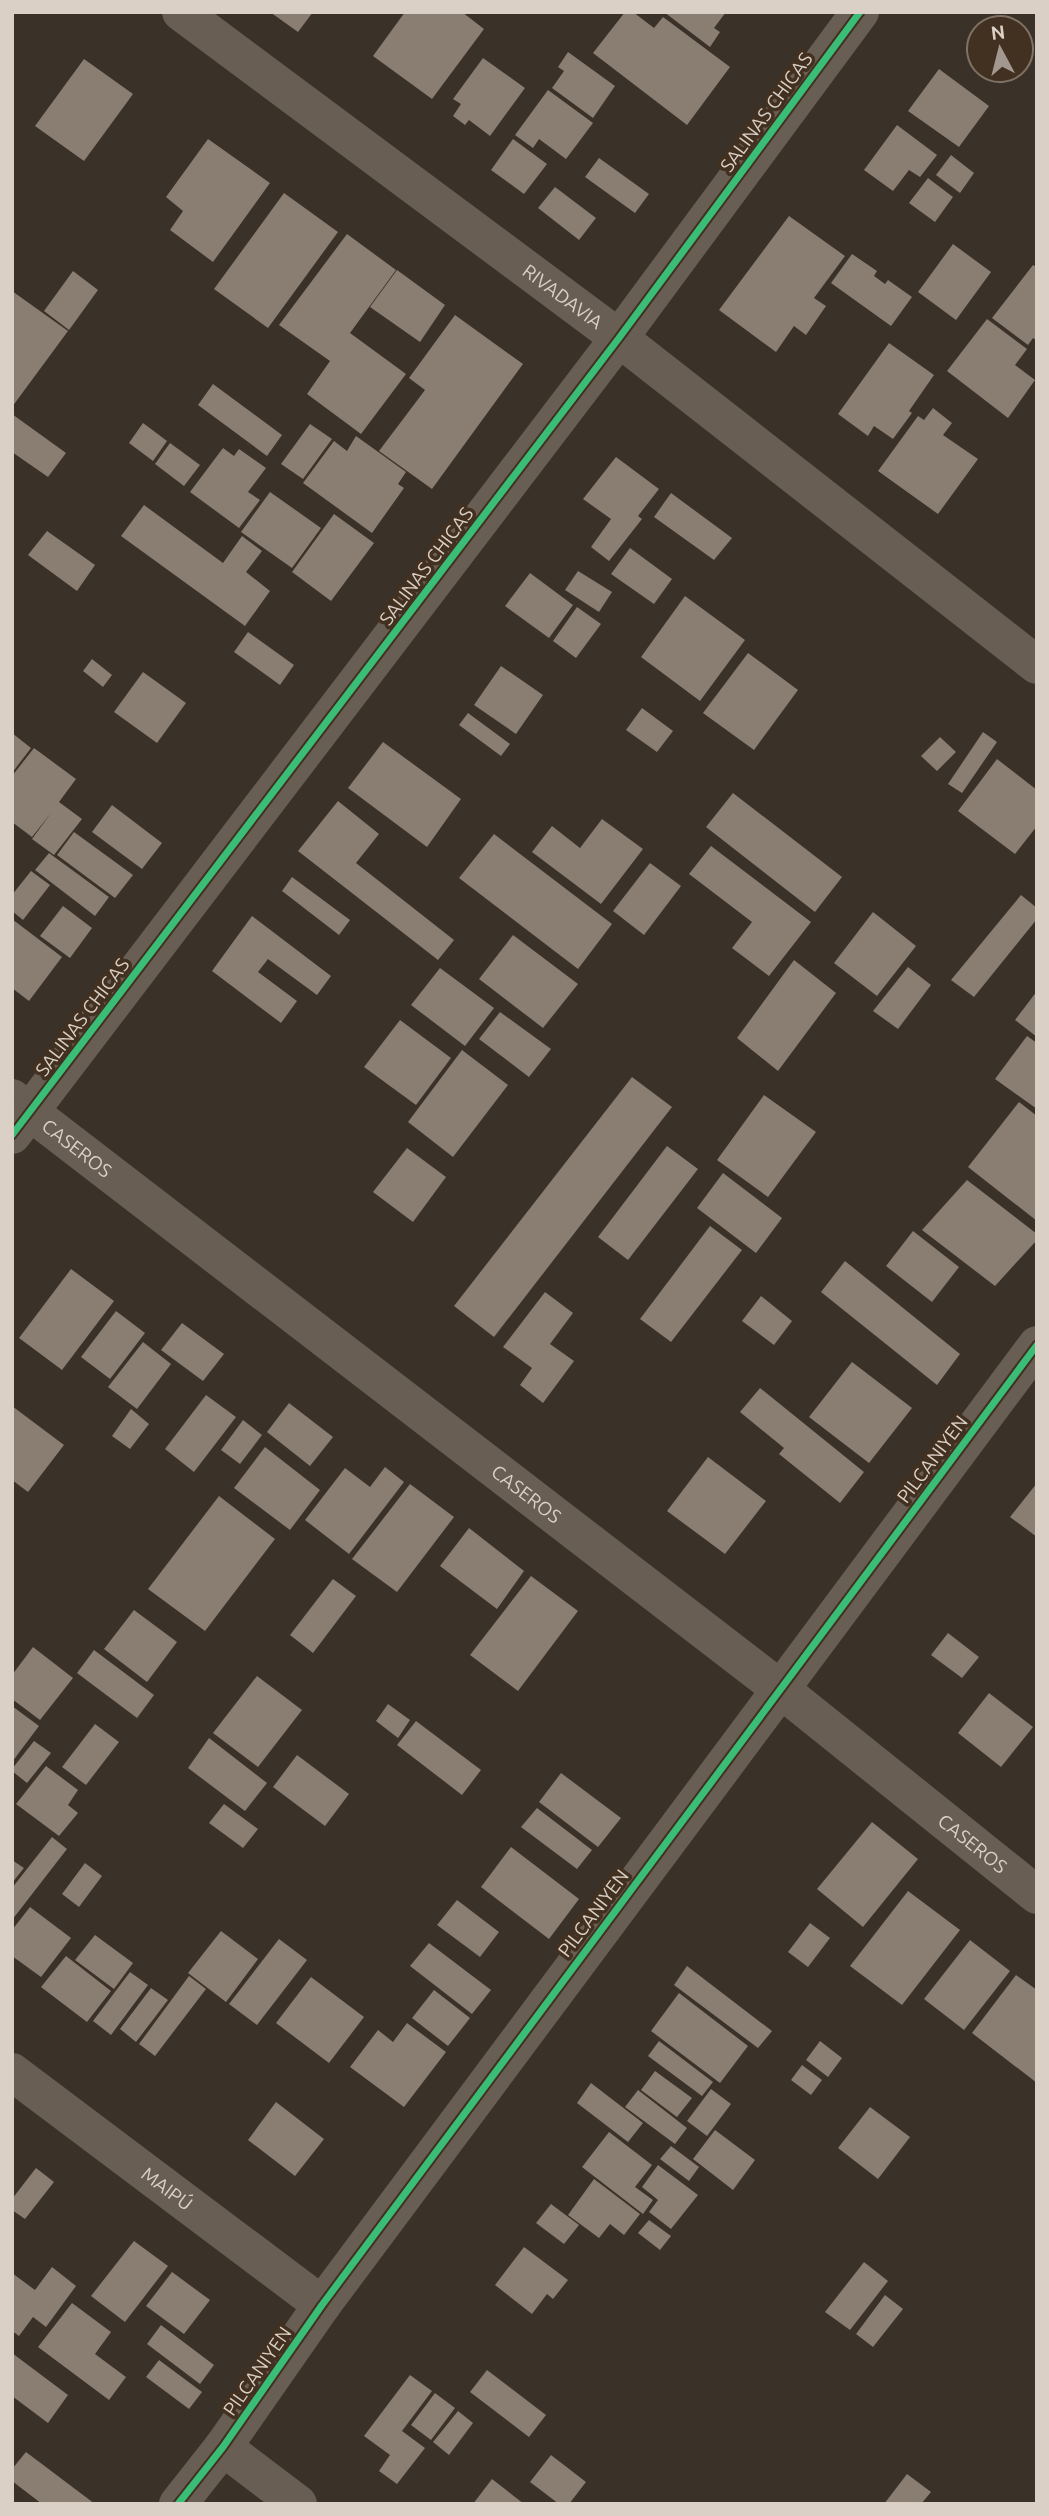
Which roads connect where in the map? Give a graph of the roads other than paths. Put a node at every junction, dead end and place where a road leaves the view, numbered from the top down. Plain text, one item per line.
1 (181, 12) edge
2 (860, 12) edge
3 (620, 338) junction
4 (1037, 665) edge
5 (18, 1115) edge
6 (1037, 1345) edge
7 (779, 1688) junction
8 (1037, 1895) edge
9 (12, 2072) edge
10 (323, 2305) junction
11 (223, 2447) junction
12 (178, 2504) edge
13 (298, 2504) edge

1 - 3 street, RIVADAVIA
2 - 3 street, SALINAS CHICAS
3 - 4 street, RIVADAVIA
3 - 5 street, SALINAS CHICAS
5 - 7 street, CASEROS
6 - 7 street, PILCANIYEN
7 - 8 street, CASEROS
7 - 10 street, PILCANIYEN
9 - 10 street, MAIPÚ
10 - 11 street, PILCANIYEN
11 - 12 street, PILCANIYEN
11 - 13 street

